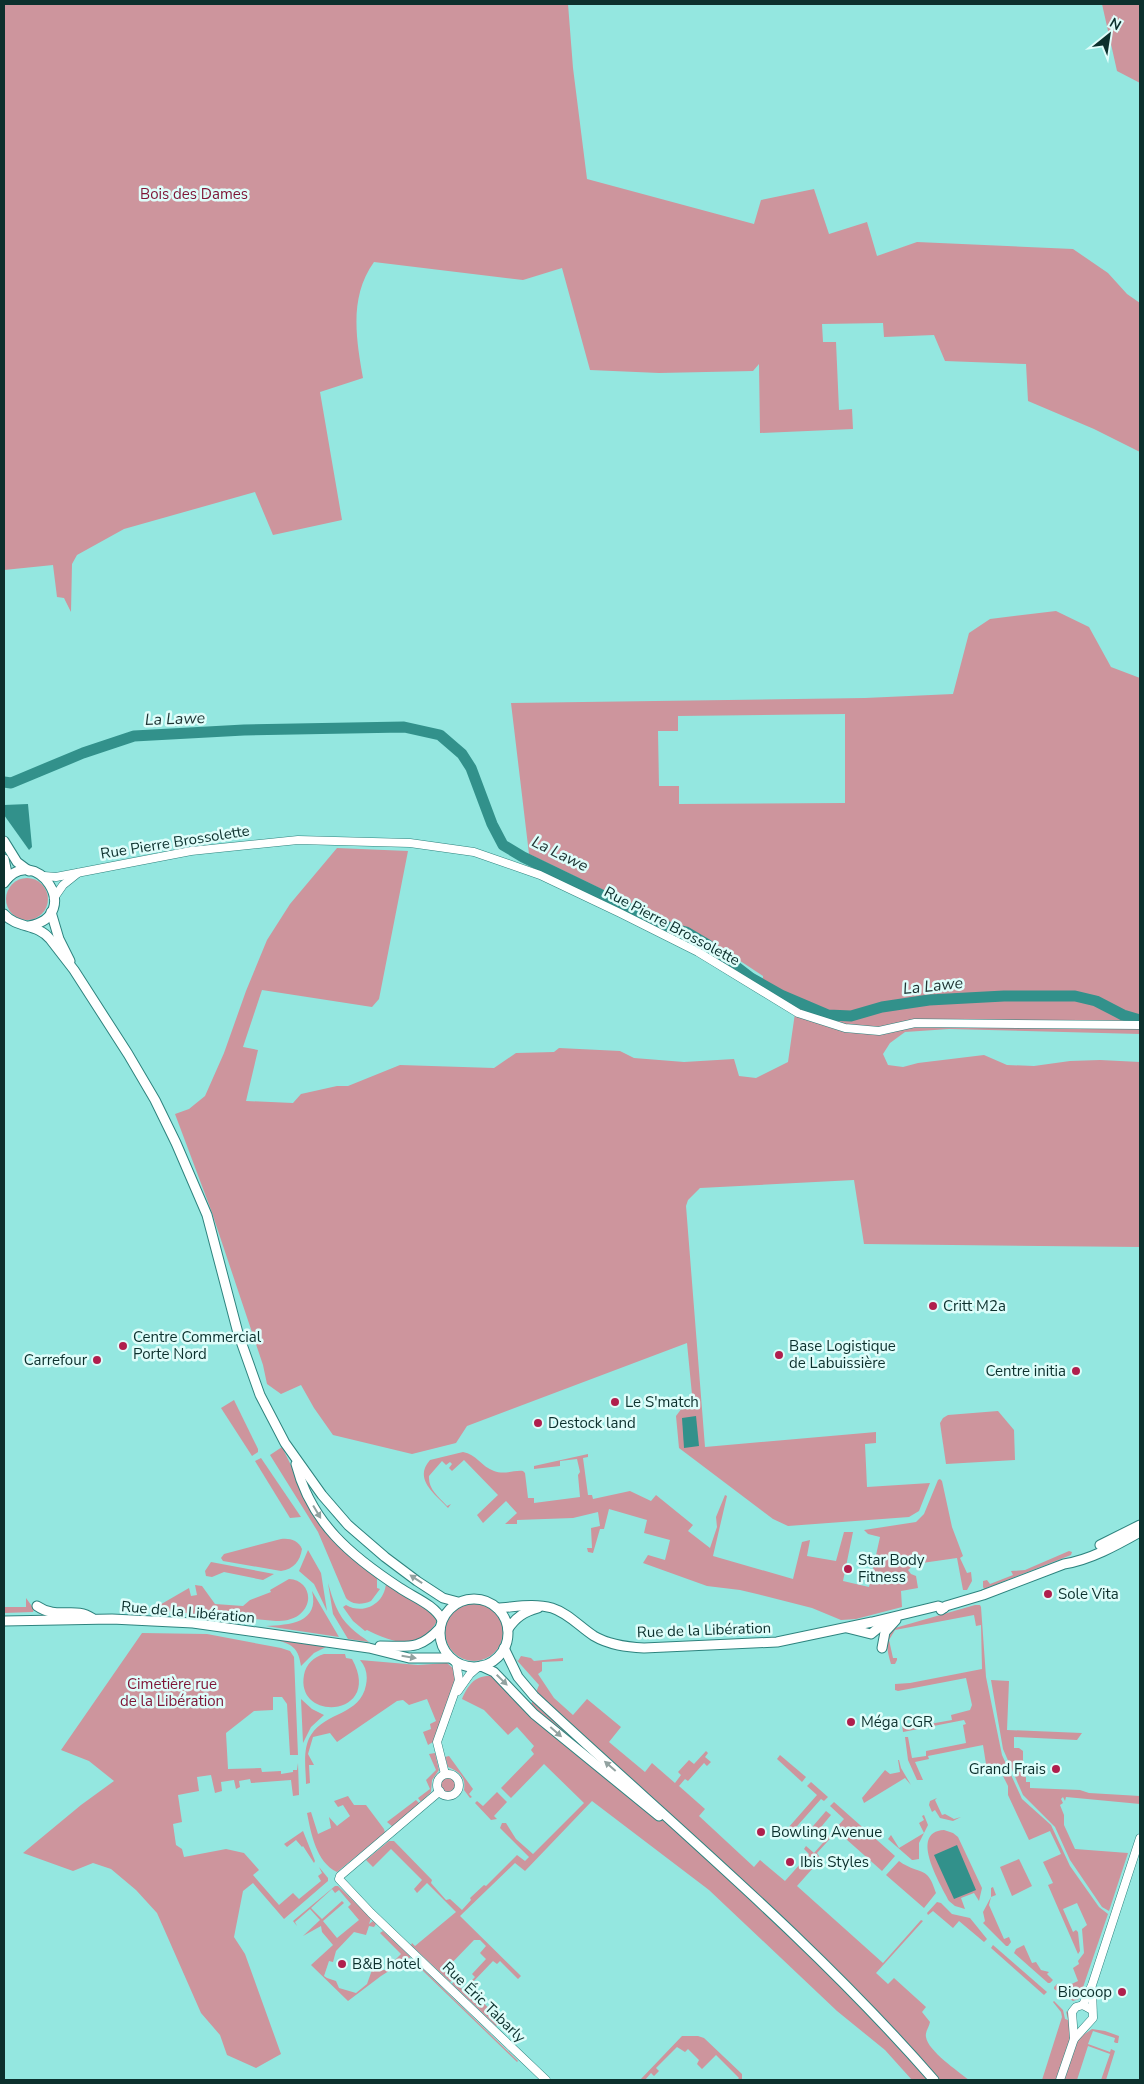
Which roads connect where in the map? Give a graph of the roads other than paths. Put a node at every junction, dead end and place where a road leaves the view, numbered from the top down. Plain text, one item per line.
1 (4, 841) edge
2 (4, 860) edge
3 (29, 871) junction
4 (80, 872) junction
5 (44, 876) junction
6 (6, 880) edge
7 (54, 898) junction
8 (51, 912) junction
9 (4, 914) edge
10 (29, 926) junction
11 (74, 970) junction
12 (1140, 1025) edge
13 (295, 1459) junction
14 (1140, 1525) edge
15 (1140, 1532) edge
16 (1140, 1537) edge
17 (1118, 1544) junction
18 (1064, 1564) junction
19 (458, 1602) junction
20 (37, 1606) dead end
21 (543, 1607) junction
22 (497, 1608) junction
23 (944, 1608) junction
24 (94, 1620) junction
25 (896, 1620) junction
26 (4, 1621) edge
27 (441, 1624) junction
28 (869, 1627) junction
29 (508, 1629) junction
30 (369, 1648) junction
31 (504, 1648) junction
32 (882, 1648) dead end
33 (453, 1660) junction
34 (480, 1666) junction
35 (454, 1697) junction
36 (445, 1774) junction
37 (440, 1792) junction
38 (1140, 1838) edge
39 (691, 1841) junction
40 (1092, 1985) junction
41 (1083, 2005) junction
42 (1092, 2010) junction
43 (1074, 2022) junction
44 (1085, 2026) junction
45 (1074, 2039) junction
46 (546, 2080) edge
47 (934, 2080) edge
48 (1060, 2080) edge

1 - 3 main road
2 - 6 main road
3 - 5 main road
3 - 6 main road
4 - 5 street, Rue Pierre Brossolette
4 - 7 street, Rue Pierre Brossolette
4 - 12 street, Rue Pierre Brossolette
5 - 7 main road
7 - 8 main road
8 - 10 main road
8 - 11 main road
9 - 10 main road
10 - 11 main road
11 - 13 main road
19 -> 13 main road
13 -> 27 main road
14 - 18 main road, Rue de la Libération
15 - 17 main road, Rue de la Libération
16 - 17 main road
17 - 18 main road, Rue de la Libération
18 - 23 main road, Rue de la Libération
19 - 22 main road
19 - 27 main road
20 - 24 main road
21 - 22 main road, Rue de la Libération
21 - 28 main road, Rue de la Libération
21 - 29 main road
22 - 29 main road
23 - 25 main road, Rue de la Libération
23 - 28 main road, Rue de la Libération
24 - 26 main road, Rue de la Libération
24 - 30 main road, Rue de la Libération
25 - 28 main road, Rue de la Libération
25 - 32 main road
27 - 30 main road, Rue de la Libération
27 - 33 main road
29 - 31 main road
30 -> 33 main road, Rue de la Libération
31 - 34 main road
39 -> 31 main road
33 - 34 main road
33 - 35 street
34 - 35 street
34 -> 39 main road
35 - 36 street
36 - 37 street
36 - 37 street
37 - 46 street, Rue Éric Tabarly
38 - 40 street
39 - 47 main road
40 - 41 street
40 - 42 street
41 - 42 street
41 - 43 street
42 - 44 street
43 - 44 street
43 - 45 street
44 - 45 street
45 - 48 street

